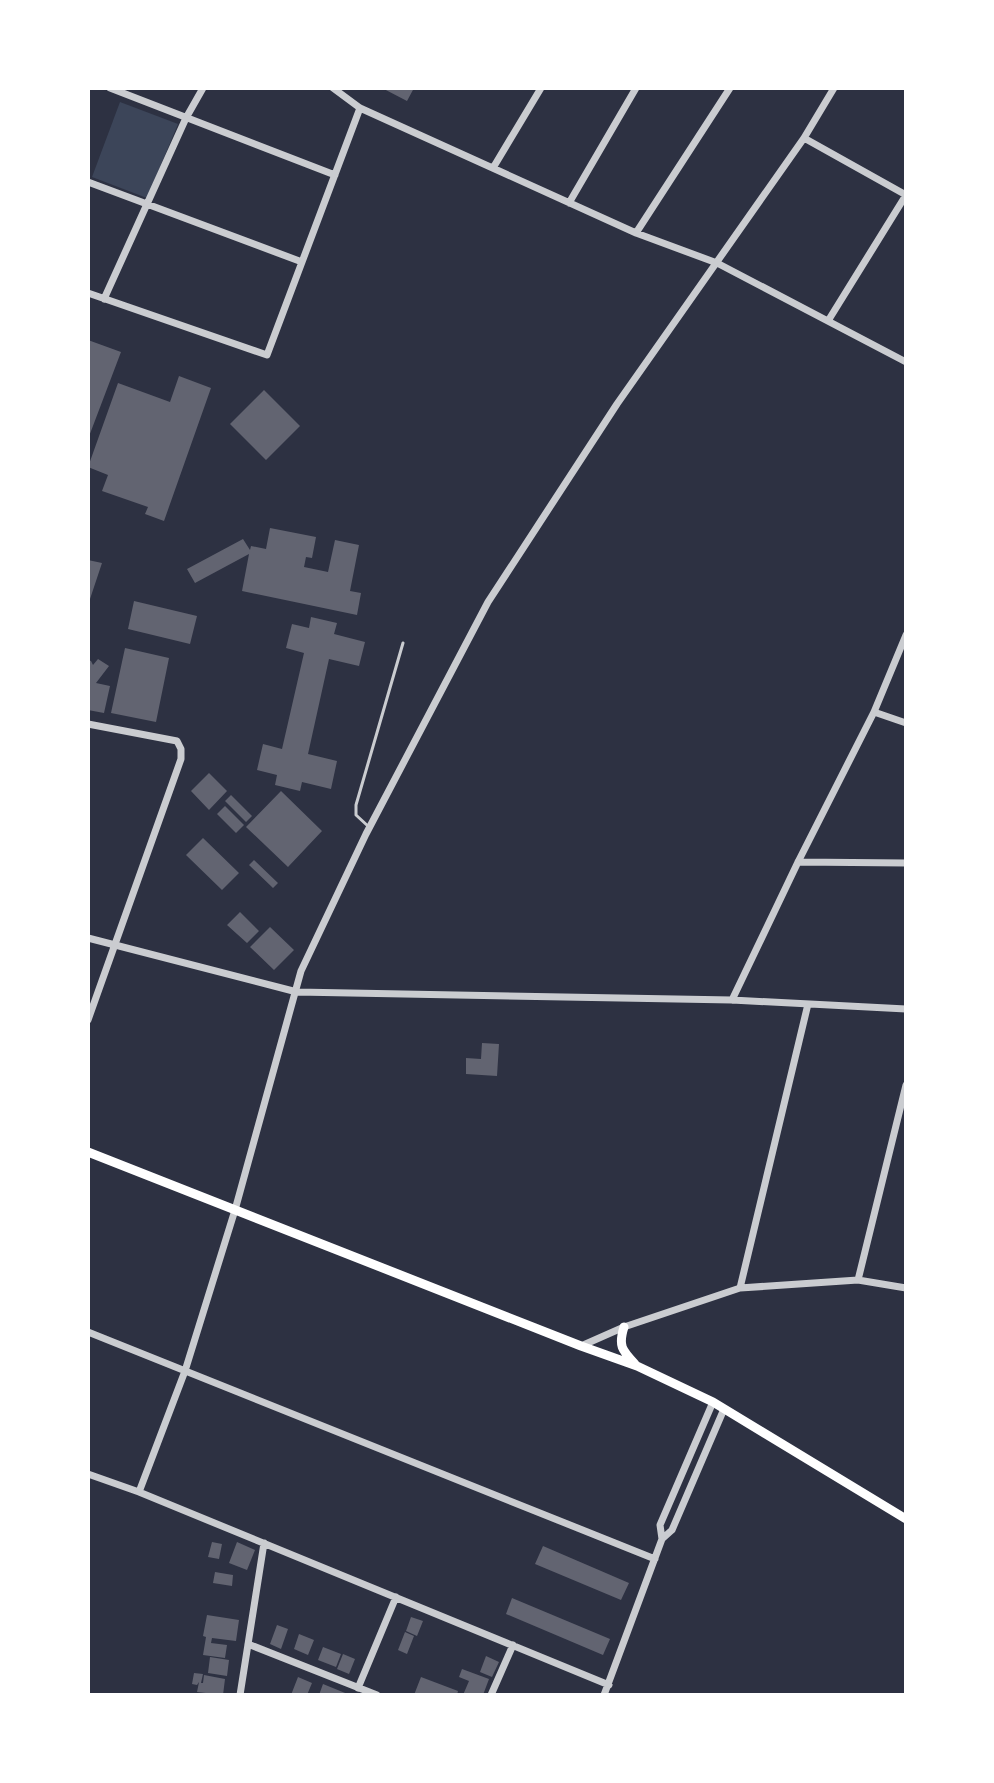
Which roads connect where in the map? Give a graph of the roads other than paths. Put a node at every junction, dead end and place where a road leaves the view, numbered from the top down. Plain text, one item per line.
1 (110, 88) edge
2 (203, 88) edge
3 (333, 88) edge
4 (541, 88) edge
5 (636, 88) edge
6 (730, 88) edge
7 (834, 88) edge
8 (360, 108) junction
9 (186, 118) junction
10 (804, 138) junction
11 (493, 168) junction
12 (335, 175) junction
13 (88, 182) edge
14 (906, 195) edge
15 (147, 203) junction
16 (569, 203) junction
17 (636, 233) junction
18 (302, 262) junction
19 (717, 263) junction
20 (88, 293) edge
21 (104, 299) junction
22 (828, 321) junction
23 (906, 362) edge
24 (906, 635) edge
25 (403, 643) dead end
26 (874, 712) junction
27 (906, 723) edge
28 (88, 724) edge
29 (369, 827) junction
30 (798, 862) junction
31 (906, 863) edge
32 (88, 938) edge
33 (115, 945) junction
34 (297, 992) junction
35 (732, 1000) junction
36 (808, 1004) junction
37 (906, 1009) edge
38 (88, 1020) edge
39 (906, 1085) edge
40 (88, 1152) edge
41 (235, 1210) junction
42 (858, 1280) junction
43 (740, 1288) junction
44 (906, 1288) edge
45 (624, 1327) junction
46 (88, 1332) edge
47 (581, 1346) junction
48 (637, 1366) junction
49 (185, 1371) junction
50 (713, 1402) junction
51 (724, 1409) junction
52 (88, 1474) edge
53 (139, 1492) junction
54 (906, 1519) edge
55 (662, 1539) junction
56 (264, 1543) junction
57 (655, 1559) junction
58 (396, 1597) junction
59 (248, 1644) junction
60 (513, 1645) junction
61 (609, 1685) junction
62 (358, 1688) junction
63 (240, 1695) edge
64 (377, 1695) edge
65 (491, 1695) edge
66 (604, 1695) edge

1 - 9 street
2 - 9 street
3 - 8 street
4 - 11 street
5 - 16 street
6 - 17 street
7 - 10 street
8 - 11 street
8 - 12 street
9 - 12 street
9 - 15 street
10 - 14 street
10 - 19 street
11 - 16 street
12 - 18 street
13 - 15 street
14 - 22 street
15 - 18 street
15 - 21 street
16 - 17 street
17 - 19 street
18 - 21 street
19 - 22 street
19 - 29 street
20 - 21 street
22 - 23 street
24 - 26 street
25 - 29 lane
26 - 27 street
26 - 30 street
28 - 33 street
29 - 34 street
30 - 31 street
30 - 35 street
32 - 33 street
33 - 34 street
33 - 38 street
34 - 35 street
34 - 41 street
35 - 36 street
36 - 37 street
36 - 43 street
39 - 42 street
40 - 41 main road
41 - 47 main road
41 - 49 street
42 - 43 street
42 - 44 street
43 - 45 street
45 - 47 street
45 - 48 main road
46 - 49 street
47 - 48 main road
48 - 50 main road
49 - 53 street
49 - 57 street
50 - 51 main road
50 - 55 street
51 - 54 main road
51 - 55 street
52 - 53 street
53 - 56 street
55 - 57 street
56 - 58 street
56 - 59 street
57 - 61 street
58 - 60 street
58 - 62 street
59 - 62 street
59 - 63 street
60 - 61 street
60 - 65 street
61 - 66 street
62 - 64 street

